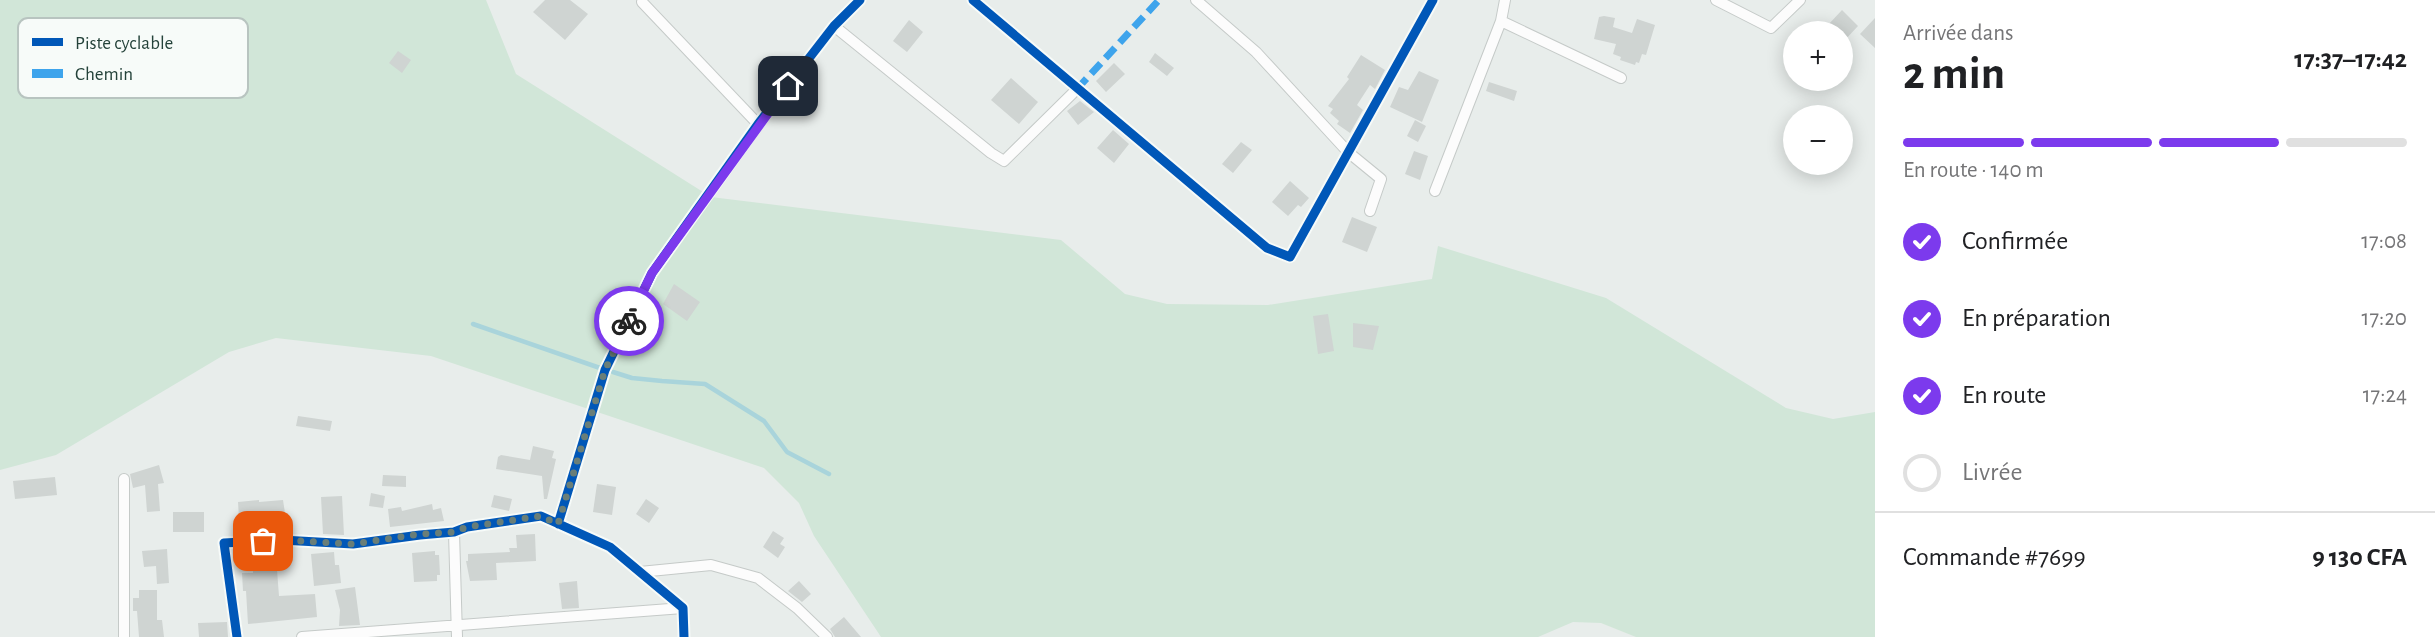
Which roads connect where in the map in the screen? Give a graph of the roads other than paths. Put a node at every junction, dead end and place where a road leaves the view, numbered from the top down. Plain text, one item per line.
1 (860, 0) edge
2 (973, 0) edge
3 (1196, 0) edge
4 (1433, 0) edge
5 (1505, 0) edge
6 (1716, 0) edge
7 (1800, 0) edge
8 (643, 1) edge
9 (1501, 22) junction
10 (834, 26) junction
11 (1621, 78) dead end
12 (1077, 89) junction
13 (758, 124) junction
14 (1348, 152) junction
15 (1435, 191) dead end
16 (1370, 211) dead end
17 (124, 479) dead end
18 (558, 524) junction
19 (454, 532) junction
20 (640, 572) junction
21 (683, 608) junction
22 (457, 631) edge
23 (124, 637) edge
24 (237, 637) edge
25 (302, 637) edge
26 (684, 637) edge
27 (827, 637) edge

1 - 10 street
2 - 12 street
3 - 14 street
4 - 14 street
5 - 9 street
6 - 7 street
8 - 13 street
9 - 11 street
9 - 15 street
10 - 12 street
10 - 13 street
12 - 14 street
13 - 18 street
14 - 16 street
17 - 23 street
18 - 19 street
18 - 20 street
19 - 22 street
19 - 24 street
20 - 21 street
20 - 27 street
21 - 22 street
21 - 26 street
22 - 25 street

